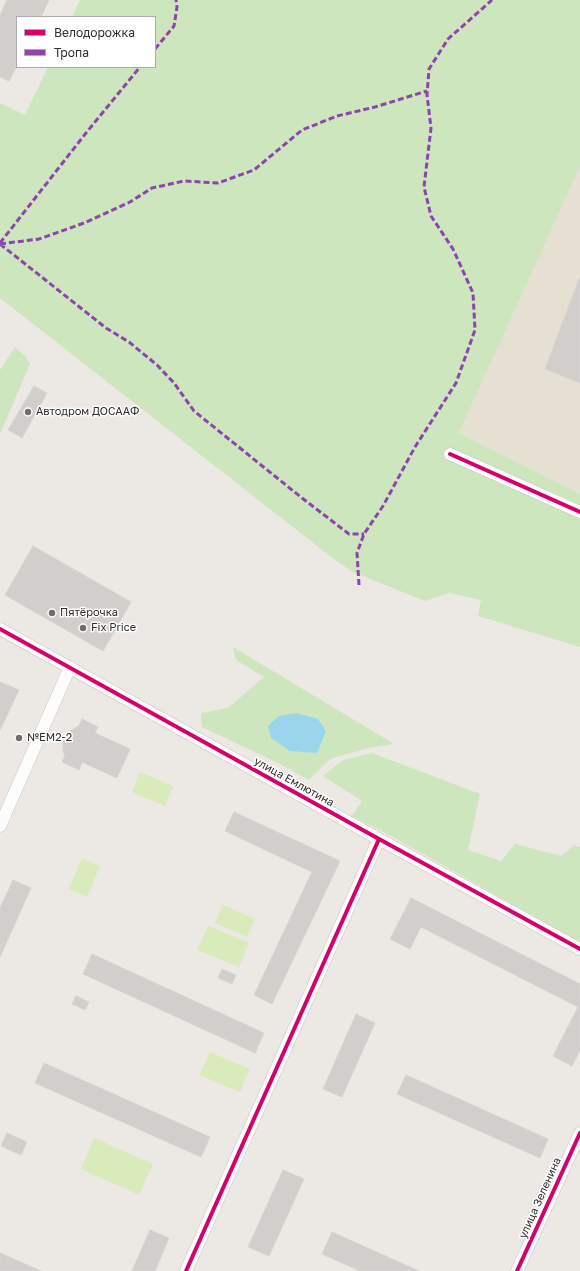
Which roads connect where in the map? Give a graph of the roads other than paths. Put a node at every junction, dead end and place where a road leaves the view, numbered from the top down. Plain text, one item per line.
1 (450, 454) dead end
2 (580, 512) edge
3 (0, 629) edge
4 (70, 667) junction
5 (0, 826) edge
6 (379, 839) junction
7 (580, 949) edge
8 (580, 1133) edge
9 (186, 1271) edge
10 (517, 1271) edge

1 - 2 street
3 - 4 street, улица Емлютина
4 - 5 street
4 - 6 street, улица Емлютина
6 - 7 street, улица Емлютина
6 - 9 street
8 - 10 street, улица Зеленина

